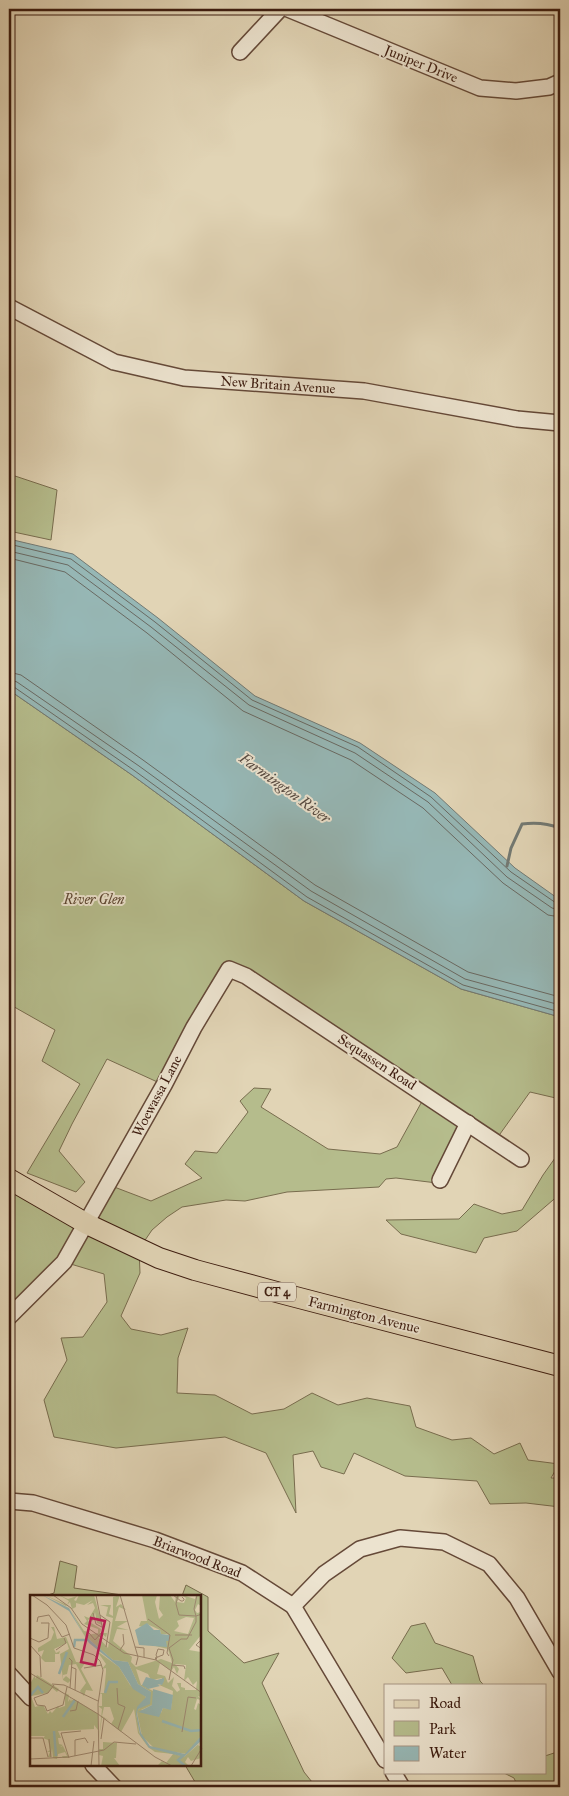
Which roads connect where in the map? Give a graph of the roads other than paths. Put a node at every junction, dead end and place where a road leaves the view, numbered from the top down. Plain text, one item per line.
1 (280, 9) edge
2 (288, 9) edge
3 (240, 52) dead end
4 (560, 82) edge
5 (9, 307) edge
6 (560, 423) edge
7 (229, 968) joint
8 (468, 1122) junction
9 (521, 1159) dead end
10 (9, 1179) edge
11 (440, 1180) dead end
12 (87, 1224) junction
13 (9, 1317) edge
14 (560, 1366) edge
15 (9, 1501) edge
16 (293, 1606) junction
17 (560, 1672) edge
18 (9, 1674) edge
19 (30, 1697) edge
20 (384, 1758) edge
21 (94, 1766) edge
22 (394, 1774) edge
23 (114, 1787) edge
24 (402, 1787) edge

1 - 3 street
2 - 4 street, Juniper Drive
5 - 6 street, New Britain Avenue
7 - 8 street, Sequassen Road
7 - 12 street, Woewassa Lane
8 - 9 street, Sequassen Road
8 - 11 street
10 - 12 main road, Farmington Avenue / CT 4
12 - 13 street, Woewassa Lane
12 - 14 main road, Farmington Avenue / CT 4
15 - 16 street, Briarwood Road
16 - 17 street
16 - 20 street, Briarwood Road
18 - 19 street
21 - 23 street
22 - 24 street

